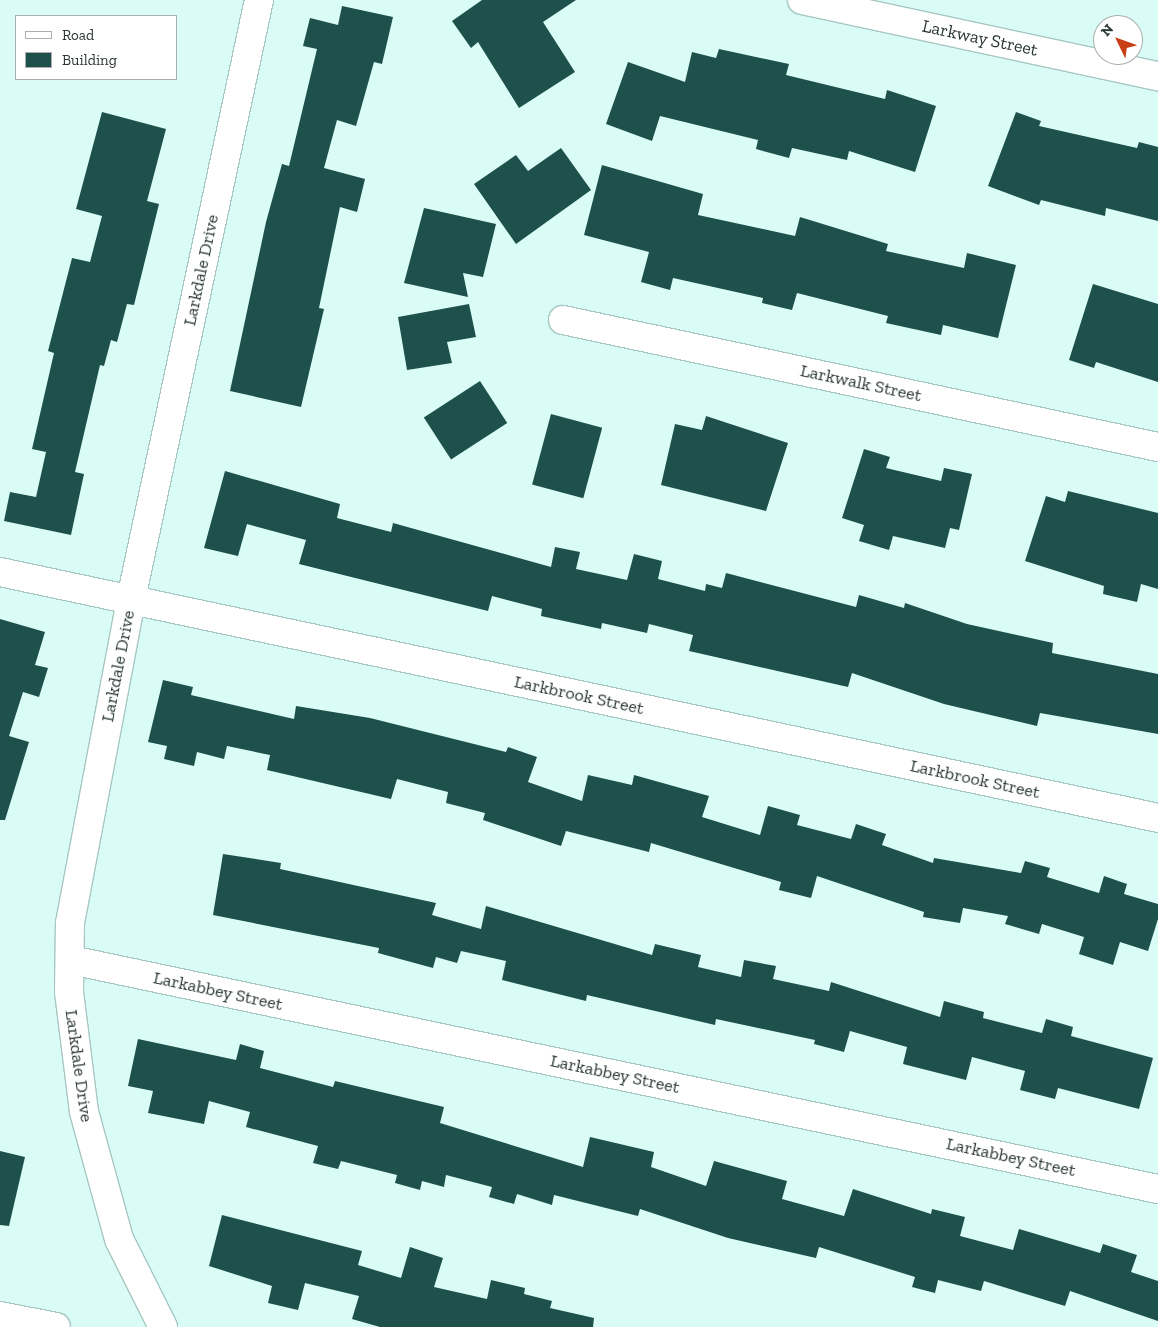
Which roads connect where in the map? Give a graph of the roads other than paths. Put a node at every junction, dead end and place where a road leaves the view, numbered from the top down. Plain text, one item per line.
1 (259, 0) edge
2 (802, 0) edge
3 (1158, 76) edge
4 (563, 320) dead end
5 (1158, 447) edge
6 (0, 572) edge
7 (131, 599) junction
8 (1158, 818) edge
9 (71, 960) junction
10 (1158, 1189) edge
11 (0, 1316) edge
12 (56, 1327) edge
13 (163, 1327) edge

1 - 7 street, Larkdale Drive
2 - 3 street, Larkway Street
4 - 5 street, Larkwalk Street
6 - 7 street, Larkbrook Street
7 - 8 street, Larkbrook Street
7 - 9 street, Larkdale Drive
9 - 10 street, Larkabbey Street
9 - 13 street, Larkdale Drive
11 - 12 street

